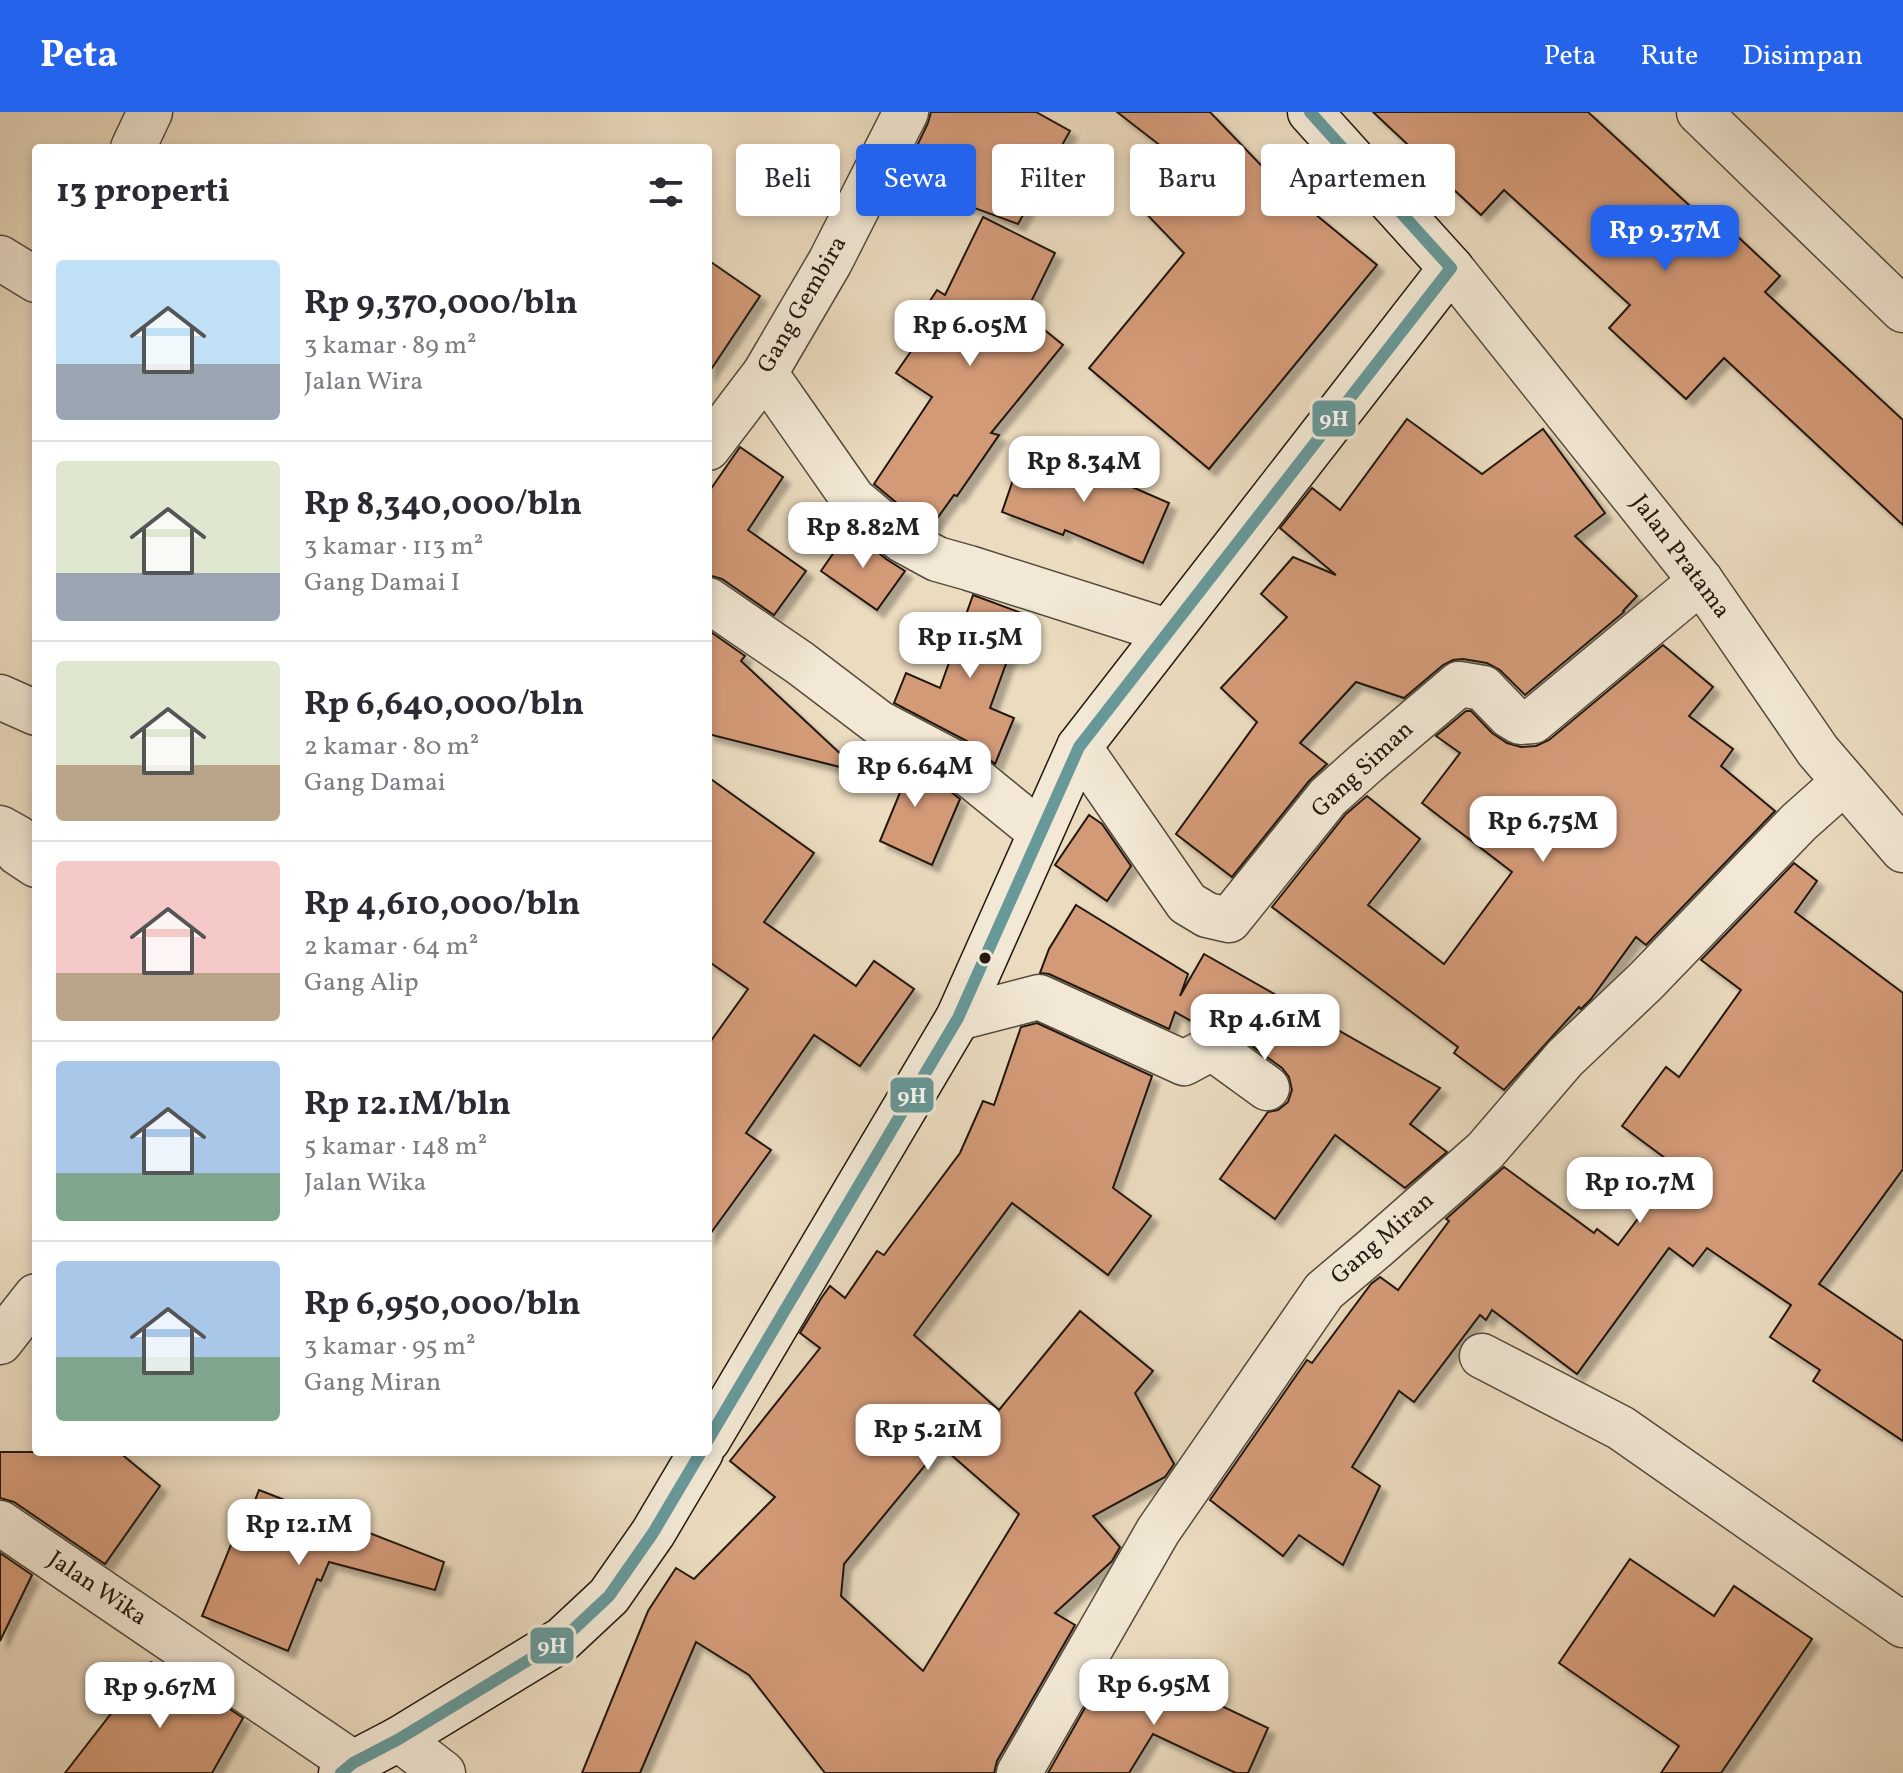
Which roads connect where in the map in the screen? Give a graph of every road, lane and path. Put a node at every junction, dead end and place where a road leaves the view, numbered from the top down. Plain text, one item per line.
1 (150, 112) edge
2 (906, 112) edge
3 (1310, 112) edge
4 (1699, 112) edge
5 (135, 144) edge
6 (0, 258) edge
7 (1451, 268) junction
8 (32, 278) edge
9 (1903, 310) edge
10 (765, 373) junction
11 (712, 443) edge
12 (1701, 581) junction
13 (712, 603) edge
14 (1167, 631) junction
15 (0, 697) edge
16 (32, 711) edge
17 (1079, 747) junction
18 (1844, 782) junction
19 (0, 828) edge
20 (1040, 832) junction
21 (1903, 850) edge
22 (32, 862) edge
23 (958, 1018) junction
24 (1267, 1088) dead end
25 (32, 1301) edge
26 (0, 1342) edge
27 (1482, 1356) dead end
28 (712, 1433) edge
29 (699, 1456) edge
30 (0, 1523) edge
31 (1903, 1625) edge
32 (399, 1739) junction
33 (347, 1768) edge
34 (443, 1773) edge
35 (1019, 1773) edge

1 - 5 street
2 - 10 street, Gang Gembira
3 - 7 street, Jalan Pratama
4 - 9 street
6 - 8 street
7 - 12 street, Jalan Pratama
7 - 14 street
10 - 11 street, Gang Gembira
10 - 14 street
12 - 17 street, Gang Siman
12 - 18 street, Jalan Pratama
13 - 20 street
14 - 17 street
15 - 16 street
17 - 20 street
18 - 21 street, Jalan Pratama
18 - 35 street, Gang Miran
19 - 22 street
20 - 23 street
23 - 24 street
23 - 28 street
25 - 26 street
27 - 31 street
29 - 32 street
30 - 33 street, Jalan Wika
32 - 33 street
32 - 34 street

